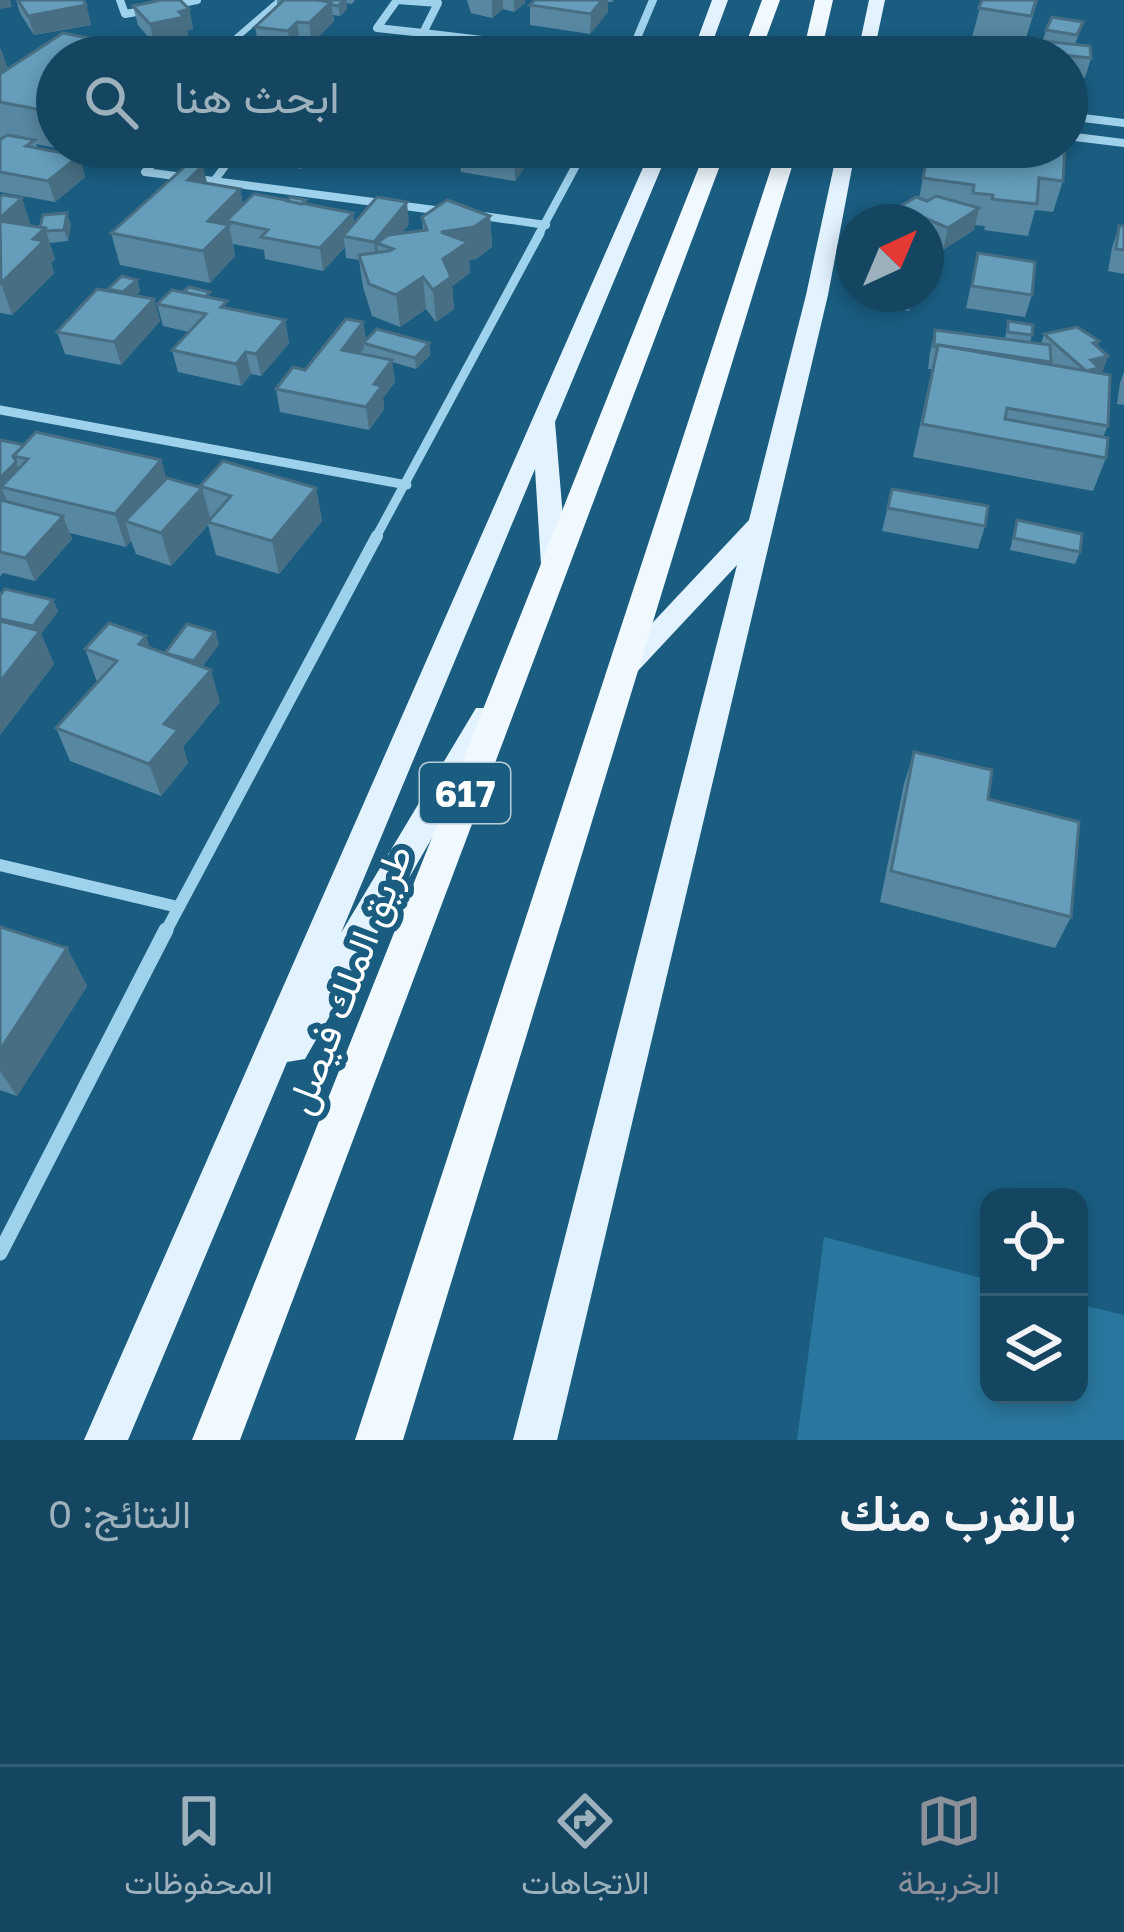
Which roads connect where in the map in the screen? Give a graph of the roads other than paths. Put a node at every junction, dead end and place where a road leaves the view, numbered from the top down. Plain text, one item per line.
1 (120, 0) edge
2 (196, 0) edge
3 (280, 0) edge
4 (652, 0) edge
5 (720, 0) edge
6 (771, 0) edge
7 (824, 0) edge
8 (877, 0) edge
9 (423, 34) junction
10 (238, 36) edge
11 (441, 36) edge
12 (637, 36) edge
13 (707, 36) edge
14 (758, 36) edge
15 (816, 36) edge
16 (870, 36) edge
17 (1088, 119) edge
18 (1124, 123) edge
19 (1088, 139) edge
20 (1124, 143) edge
21 (150, 168) edge
22 (224, 168) edge
23 (575, 168) edge
24 (652, 168) edge
25 (709, 168) edge
26 (781, 168) edge
27 (843, 168) edge
28 (214, 181) junction
29 (546, 225) junction
30 (0, 410) edge
31 (544, 419) junction
32 (407, 485) junction
33 (762, 522) junction
34 (554, 565) junction
35 (626, 667) junction
36 (508, 680) junction
37 (0, 865) edge
38 (178, 907) junction
39 (0, 1253) edge
40 (134, 1374) junction
41 (106, 1440) edge
42 (216, 1440) edge
43 (379, 1440) edge
44 (535, 1440) edge

1 - 2 street
3 - 10 lane
4 - 12 street
5 - 13 main road
6 - 14 highway
7 - 15 highway
8 - 16 main road
9 - 9 street
9 - 11 street
17 - 18 street
19 - 20 street
21 - 28 street
22 - 28 street
23 - 29 street
24 - 31 main road
25 - 34 highway, طريق الملك فيصل / 617
26 - 35 highway
27 - 33 main road
28 - 29 street
29 - 32 street
30 - 32 street
31 - 34 main road
31 - 40 main road
32 - 38 street
33 - 35 main road
33 - 44 main road
34 - 36 highway, طريق الملك فيصل / 617
35 - 43 highway
36 - 40 main road
36 - 42 highway, طريق الملك فيصل / 617
37 - 38 street
38 - 39 street
40 - 41 main road

